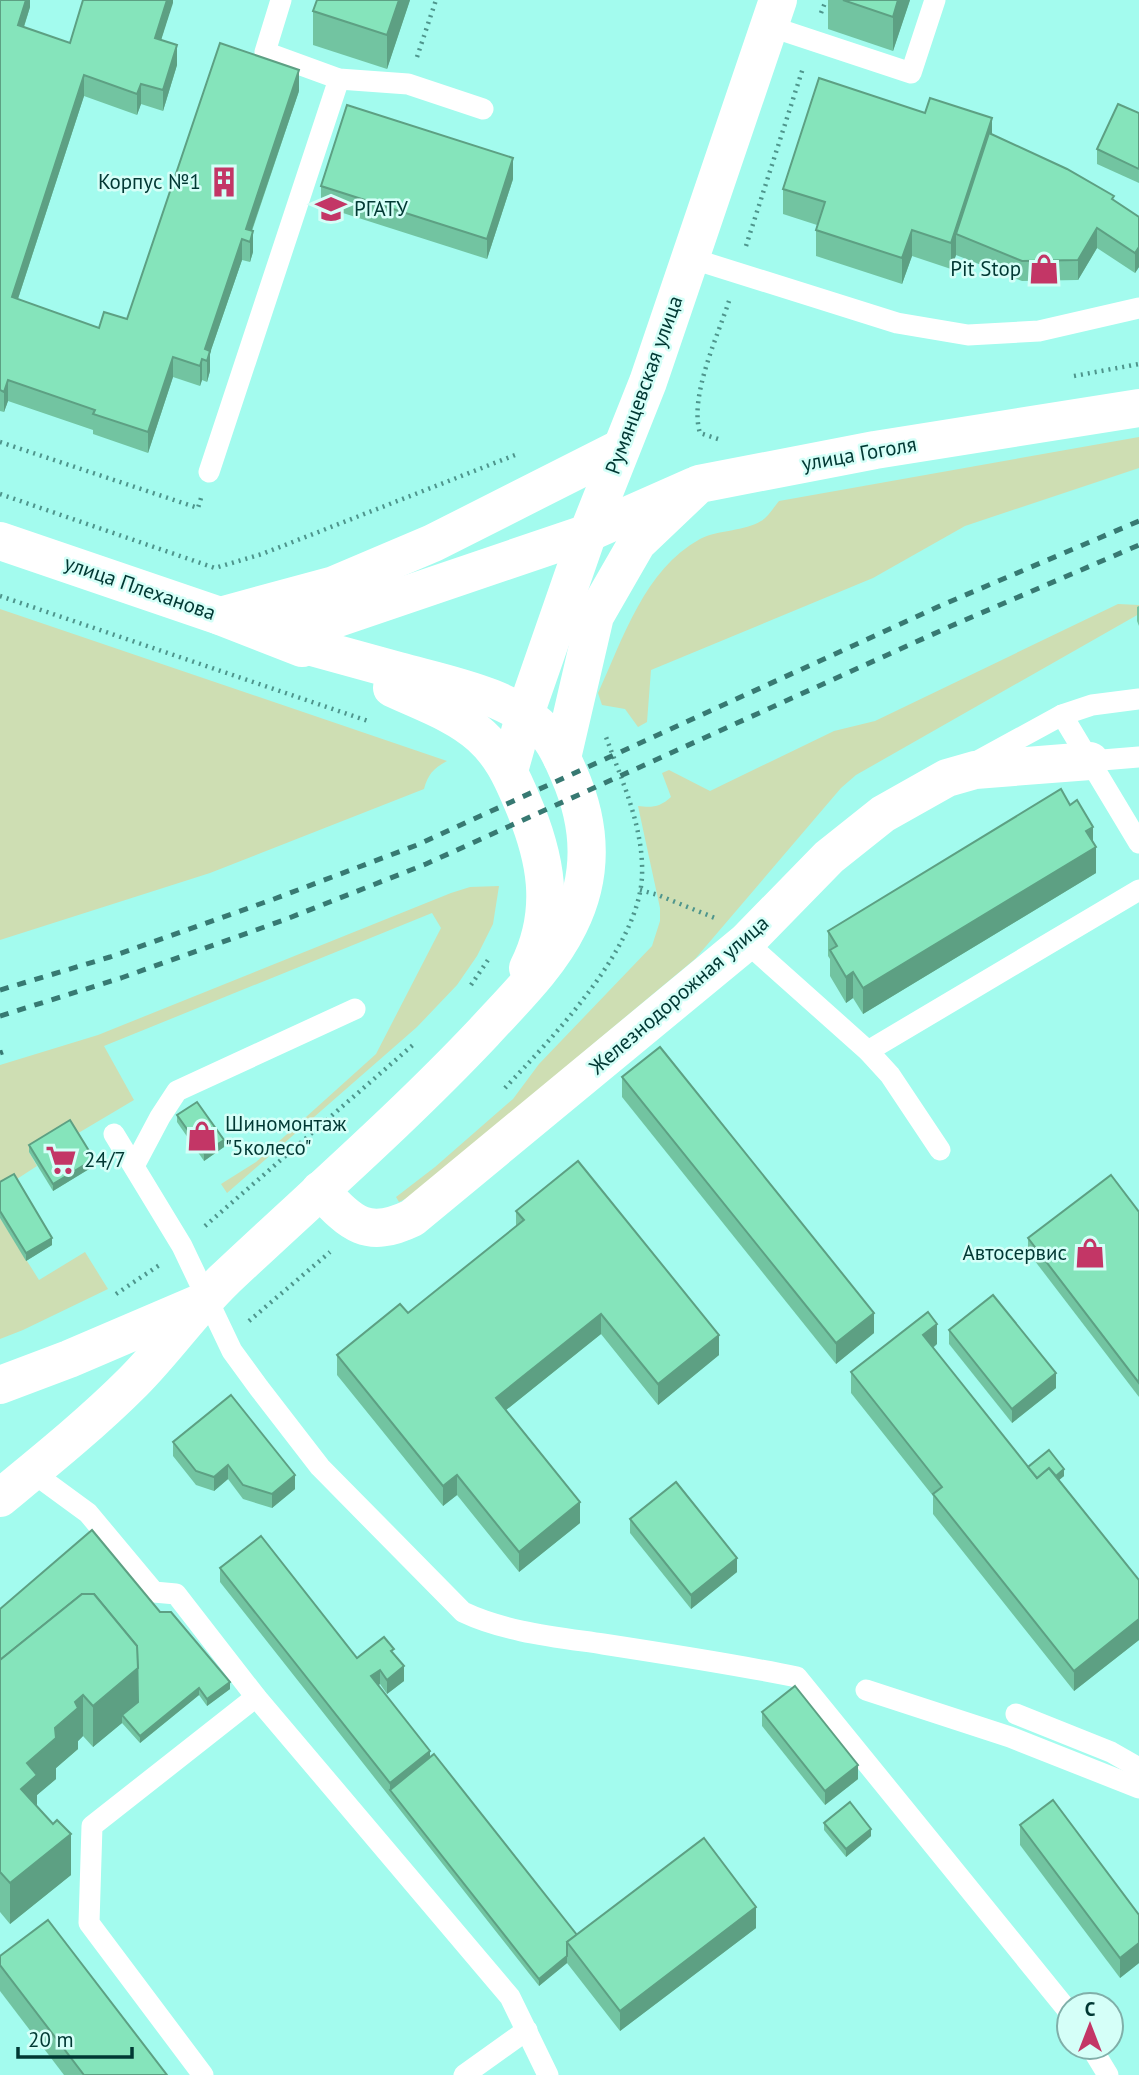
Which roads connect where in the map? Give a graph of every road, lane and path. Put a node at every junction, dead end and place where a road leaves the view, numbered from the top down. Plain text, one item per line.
1 (281, 0) edge
2 (436, 0) edge
3 (826, 0) edge
4 (935, 0) edge
5 (774, 13) edge
6 (812, 41) junction
7 (339, 79) junction
8 (408, 84) junction
9 (483, 110) dead end
10 (690, 258) junction
11 (738, 272) junction
12 (1139, 308) edge
13 (702, 383) dead end
14 (1139, 408) edge
15 (0, 442) edge
16 (621, 448) junction
17 (518, 454) dead end
18 (209, 472) joint
19 (699, 484) junction
20 (0, 494) edge
21 (588, 533) junction
22 (0, 541) edge
23 (0, 596) edge
24 (220, 615) junction
25 (279, 638) junction
26 (1139, 699) edge
27 (525, 714) junction
28 (1062, 715) junction
29 (375, 724) dead end
30 (1139, 757) edge
31 (562, 758) junction
32 (1090, 761) junction
33 (509, 771) junction
34 (947, 778) junction
35 (1139, 843) edge
36 (640, 890) dead end
37 (1139, 890) edge
38 (736, 932) junction
39 (493, 950) dead end
40 (466, 993) dead end
41 (355, 1009) dead end
42 (502, 1012) junction
43 (423, 1037) dead end
44 (868, 1051) junction
45 (114, 1134) dead end
46 (940, 1150) dead end
47 (134, 1166) junction
48 (320, 1189) junction
49 (182, 1246) junction
50 (112, 1296) dead end
51 (204, 1300) junction
52 (0, 1385) edge
53 (32, 1472) junction
54 (0, 1498) edge
55 (866, 1690) dead end
56 (256, 1697) junction
57 (1016, 1714) dead end
58 (1139, 1768) edge
59 (1139, 1788) edge
60 (1055, 1995) edge
61 (527, 2030) junction
62 (203, 2075) edge
63 (464, 2075) edge
64 (548, 2075) edge

1 - 7 lane
2 - 8 path
3 - 6 path
4 - 6 lane
5 - 6 lane
5 - 10 street, Румянцевская улица
6 - 11 path
7 - 8 lane
7 - 18 lane
8 - 9 lane
10 - 11 lane
10 - 16 street, Румянцевская улица
11 - 12 lane
11 - 13 path
14 - 19 street, улица Гоголя
15 - 18 path
16 - 21 street, Румянцевская улица
16 - 24 street
17 - 20 path
19 - 21 street, улица Гоголя
19 - 31 street
21 - 25 street, улица Гоголя
21 - 27 street, Румянцевская улица
22 - 24 street, улица Плеханова
23 - 29 path
24 - 25 street, улица Плеханова
25 - 27 street, улица Плеханова
25 - 33 street, улица Плеханова
26 - 28 lane
27 - 31 street
27 - 33 street, Румянцевская улица
28 - 32 lane
28 - 34 lane
30 - 32 lane, Железнодорожная улица
31 - 42 street
32 - 34 street, Железнодорожная улица
32 - 35 lane
33 - 42 street
34 - 38 street, Железнодорожная улица
36 - 38 path
37 - 44 lane
38 - 44 lane
38 - 48 street, Железнодорожная улица
39 - 40 path
41 - 47 lane
42 - 48 street
43 - 49 path
44 - 46 lane
45 - 47 lane
47 - 49 lane
48 - 51 street
49 - 50 path
49 - 51 lane
51 - 52 street
51 - 53 street
51 - 60 lane
53 - 54 street
53 - 56 lane
55 - 59 lane
56 - 61 lane
56 - 62 lane
57 - 58 lane
61 - 63 lane
61 - 64 lane

